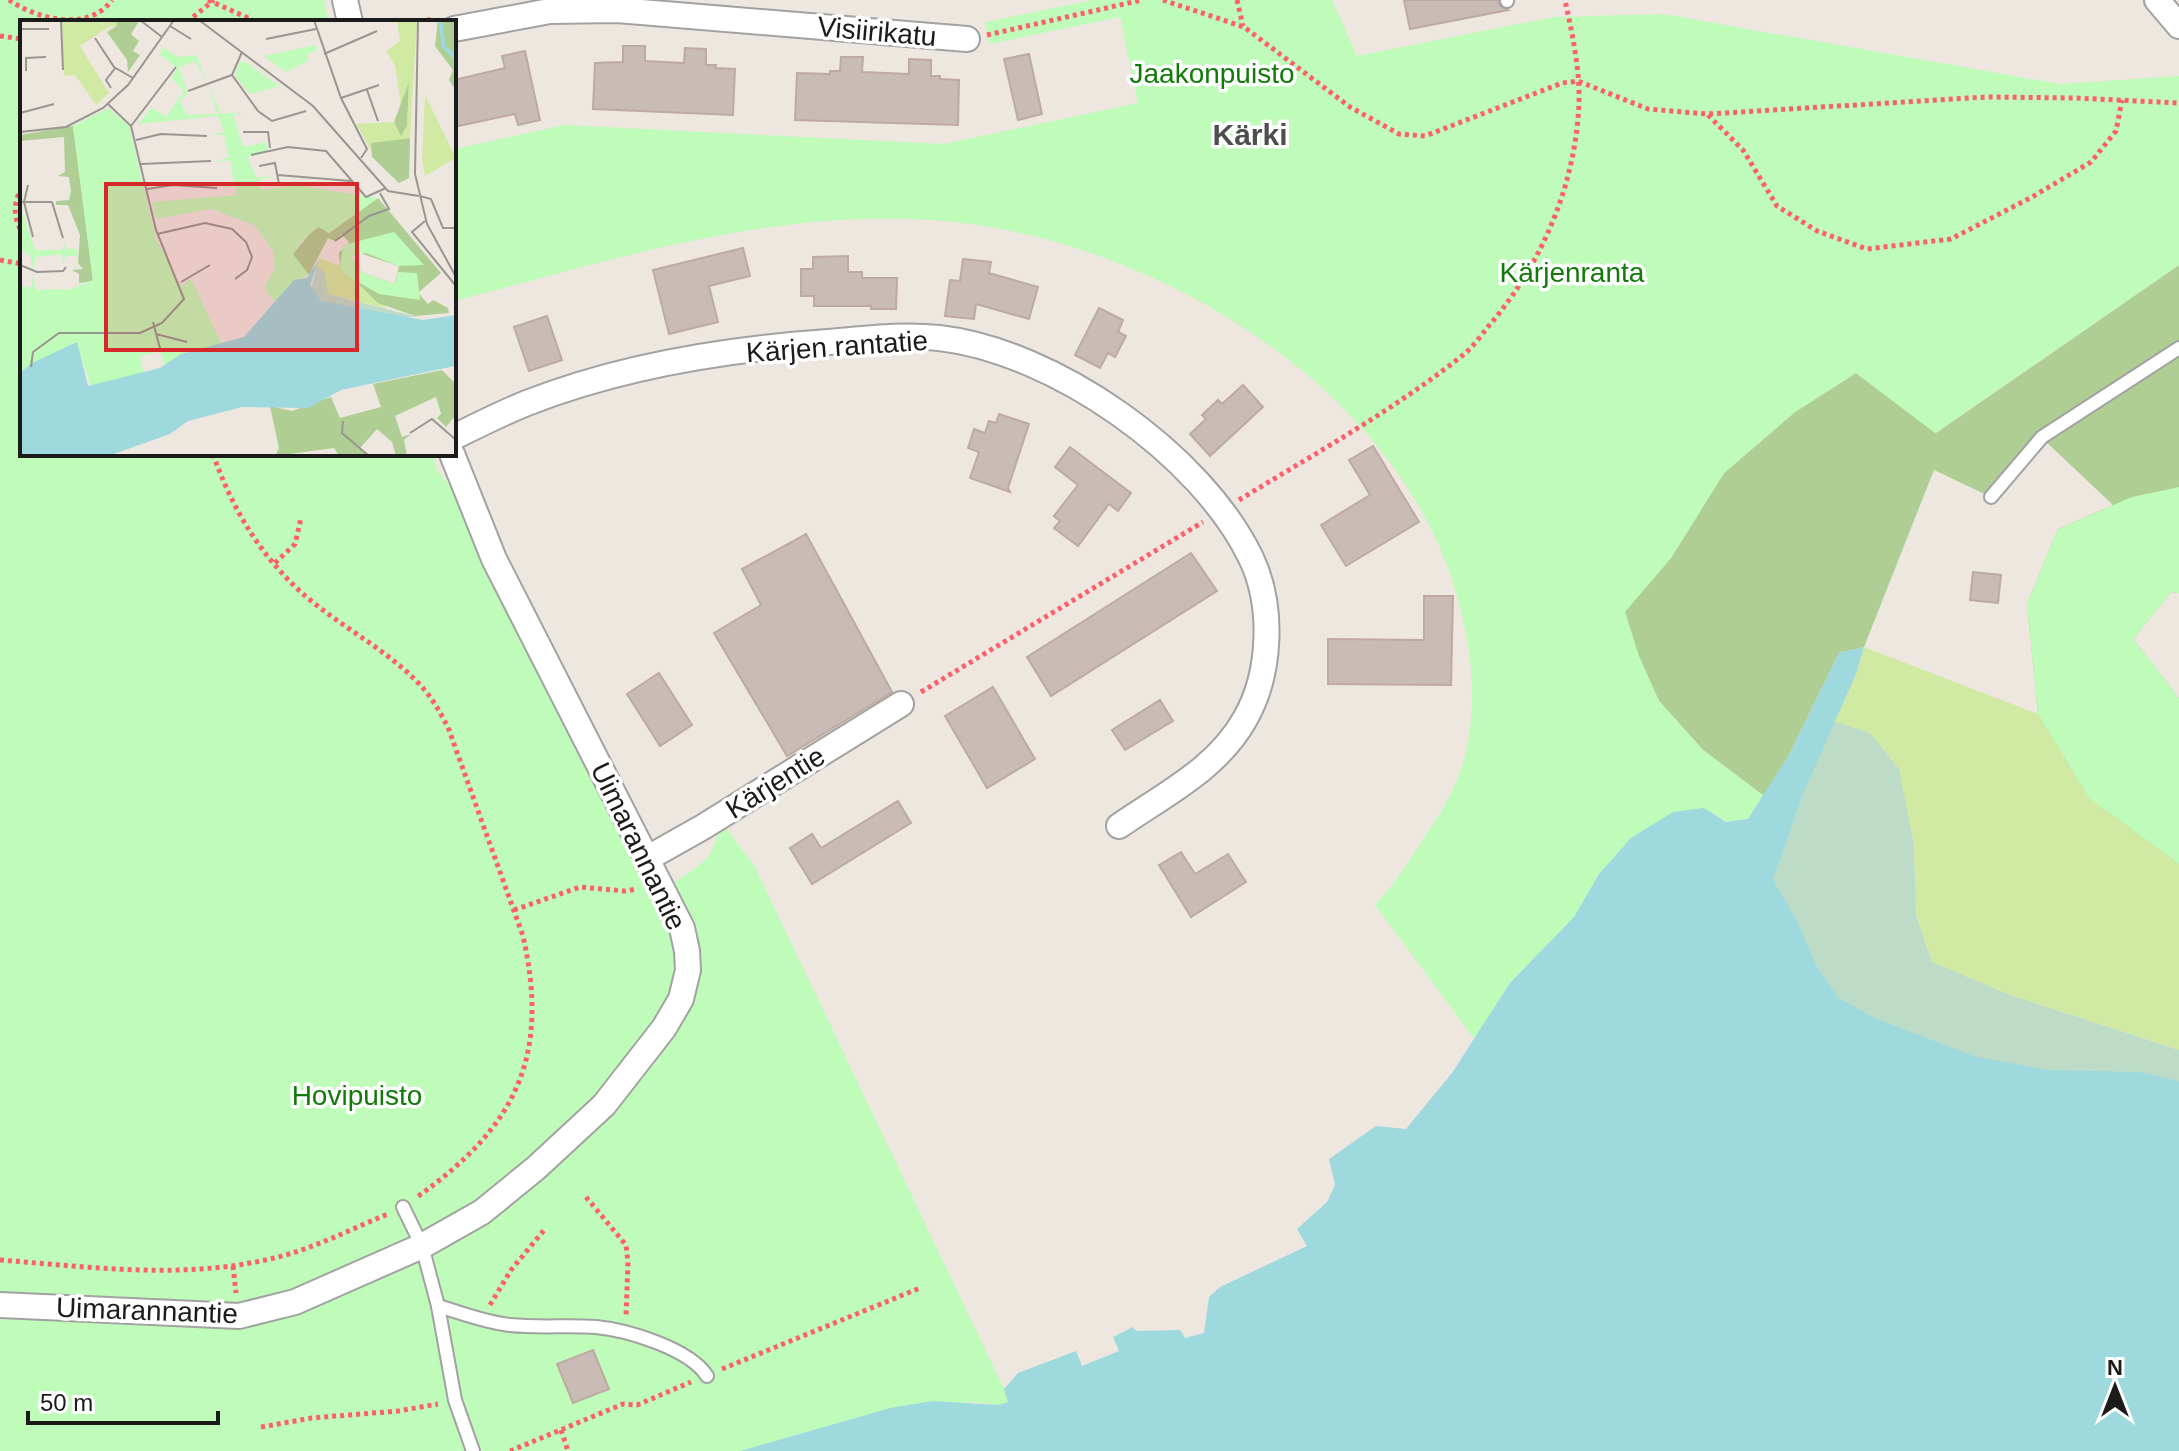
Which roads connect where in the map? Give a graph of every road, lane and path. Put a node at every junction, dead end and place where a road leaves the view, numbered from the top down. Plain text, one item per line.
1 (9, 0) edge
2 (112, 0) edge
3 (345, 0) edge
4 (1142, 0) edge
5 (1163, 0) edge
6 (1237, 0) edge
7 (1565, 0) edge
8 (2157, 0) edge
9 (211, 1) edge
10 (35, 13) junction
11 (32, 20) edge
12 (86, 20) edge
13 (189, 20) edge
14 (253, 20) edge
15 (350, 20) edge
16 (2179, 26) edge
17 (1244, 27) junction
18 (456, 29) edge
19 (0, 36) edge
20 (20, 39) edge
21 (967, 39) joint
22 (1578, 81) junction
23 (2122, 100) junction
24 (2179, 103) edge
25 (1707, 114) junction
26 (20, 191) edge
27 (20, 228) edge
28 (0, 260) edge
29 (20, 264) edge
30 (2179, 348) edge
31 (456, 436) edge
32 (214, 456) edge
33 (453, 456) edge
34 (1991, 497) dead end
35 (1221, 511) junction
36 (301, 518) dead end
37 (275, 563) junction
38 (901, 704) joint
39 (1119, 826) dead end
40 (648, 858) junction
41 (643, 888) dead end
42 (514, 910) junction
43 (586, 1197) dead end
44 (403, 1207) junction
45 (545, 1229) dead end
46 (422, 1246) junction
47 (0, 1260) edge
48 (0, 1305) edge
49 (438, 1306) junction
50 (481, 1320) junction
51 (623, 1332) junction
52 (707, 1376) dead end
53 (455, 1400) junction
54 (261, 1427) dead end
55 (561, 1430) dead end
56 (473, 1451) edge
57 (568, 1451) edge

1 - 10 path
2 - 12 path
3 - 15 street
4 - 21 path
5 - 17 path
6 - 17 path
7 - 22 path
8 - 16 street
9 - 13 path
9 - 14 path
10 - 11 path
10 - 12 path
17 - 22 path
18 - 21 street, Visiirikatu
19 - 20 path
22 - 25 path
22 - 35 path
23 - 24 path
23 - 25 path
23 - 25 path
26 - 27 path
28 - 29 path
30 - 34 lane
31 - 35 street, Kärjen rantatie
32 - 37 path
33 - 40 street, Uimarannantie
35 - 38 path
35 - 39 street, Kärjen rantatie
36 - 37 path
37 - 42 path
38 - 40 street, Kärjentie
40 - 46 street, Uimarannantie
41 - 42 path
42 - 44 path
43 - 51 path
44 - 46 lane
44 - 47 path
45 - 50 path
46 - 48 street, Uimarannantie
46 - 49 lane
49 - 50 lane
49 - 53 lane
50 - 51 lane
51 - 52 lane
53 - 54 path
53 - 56 lane
55 - 57 path

